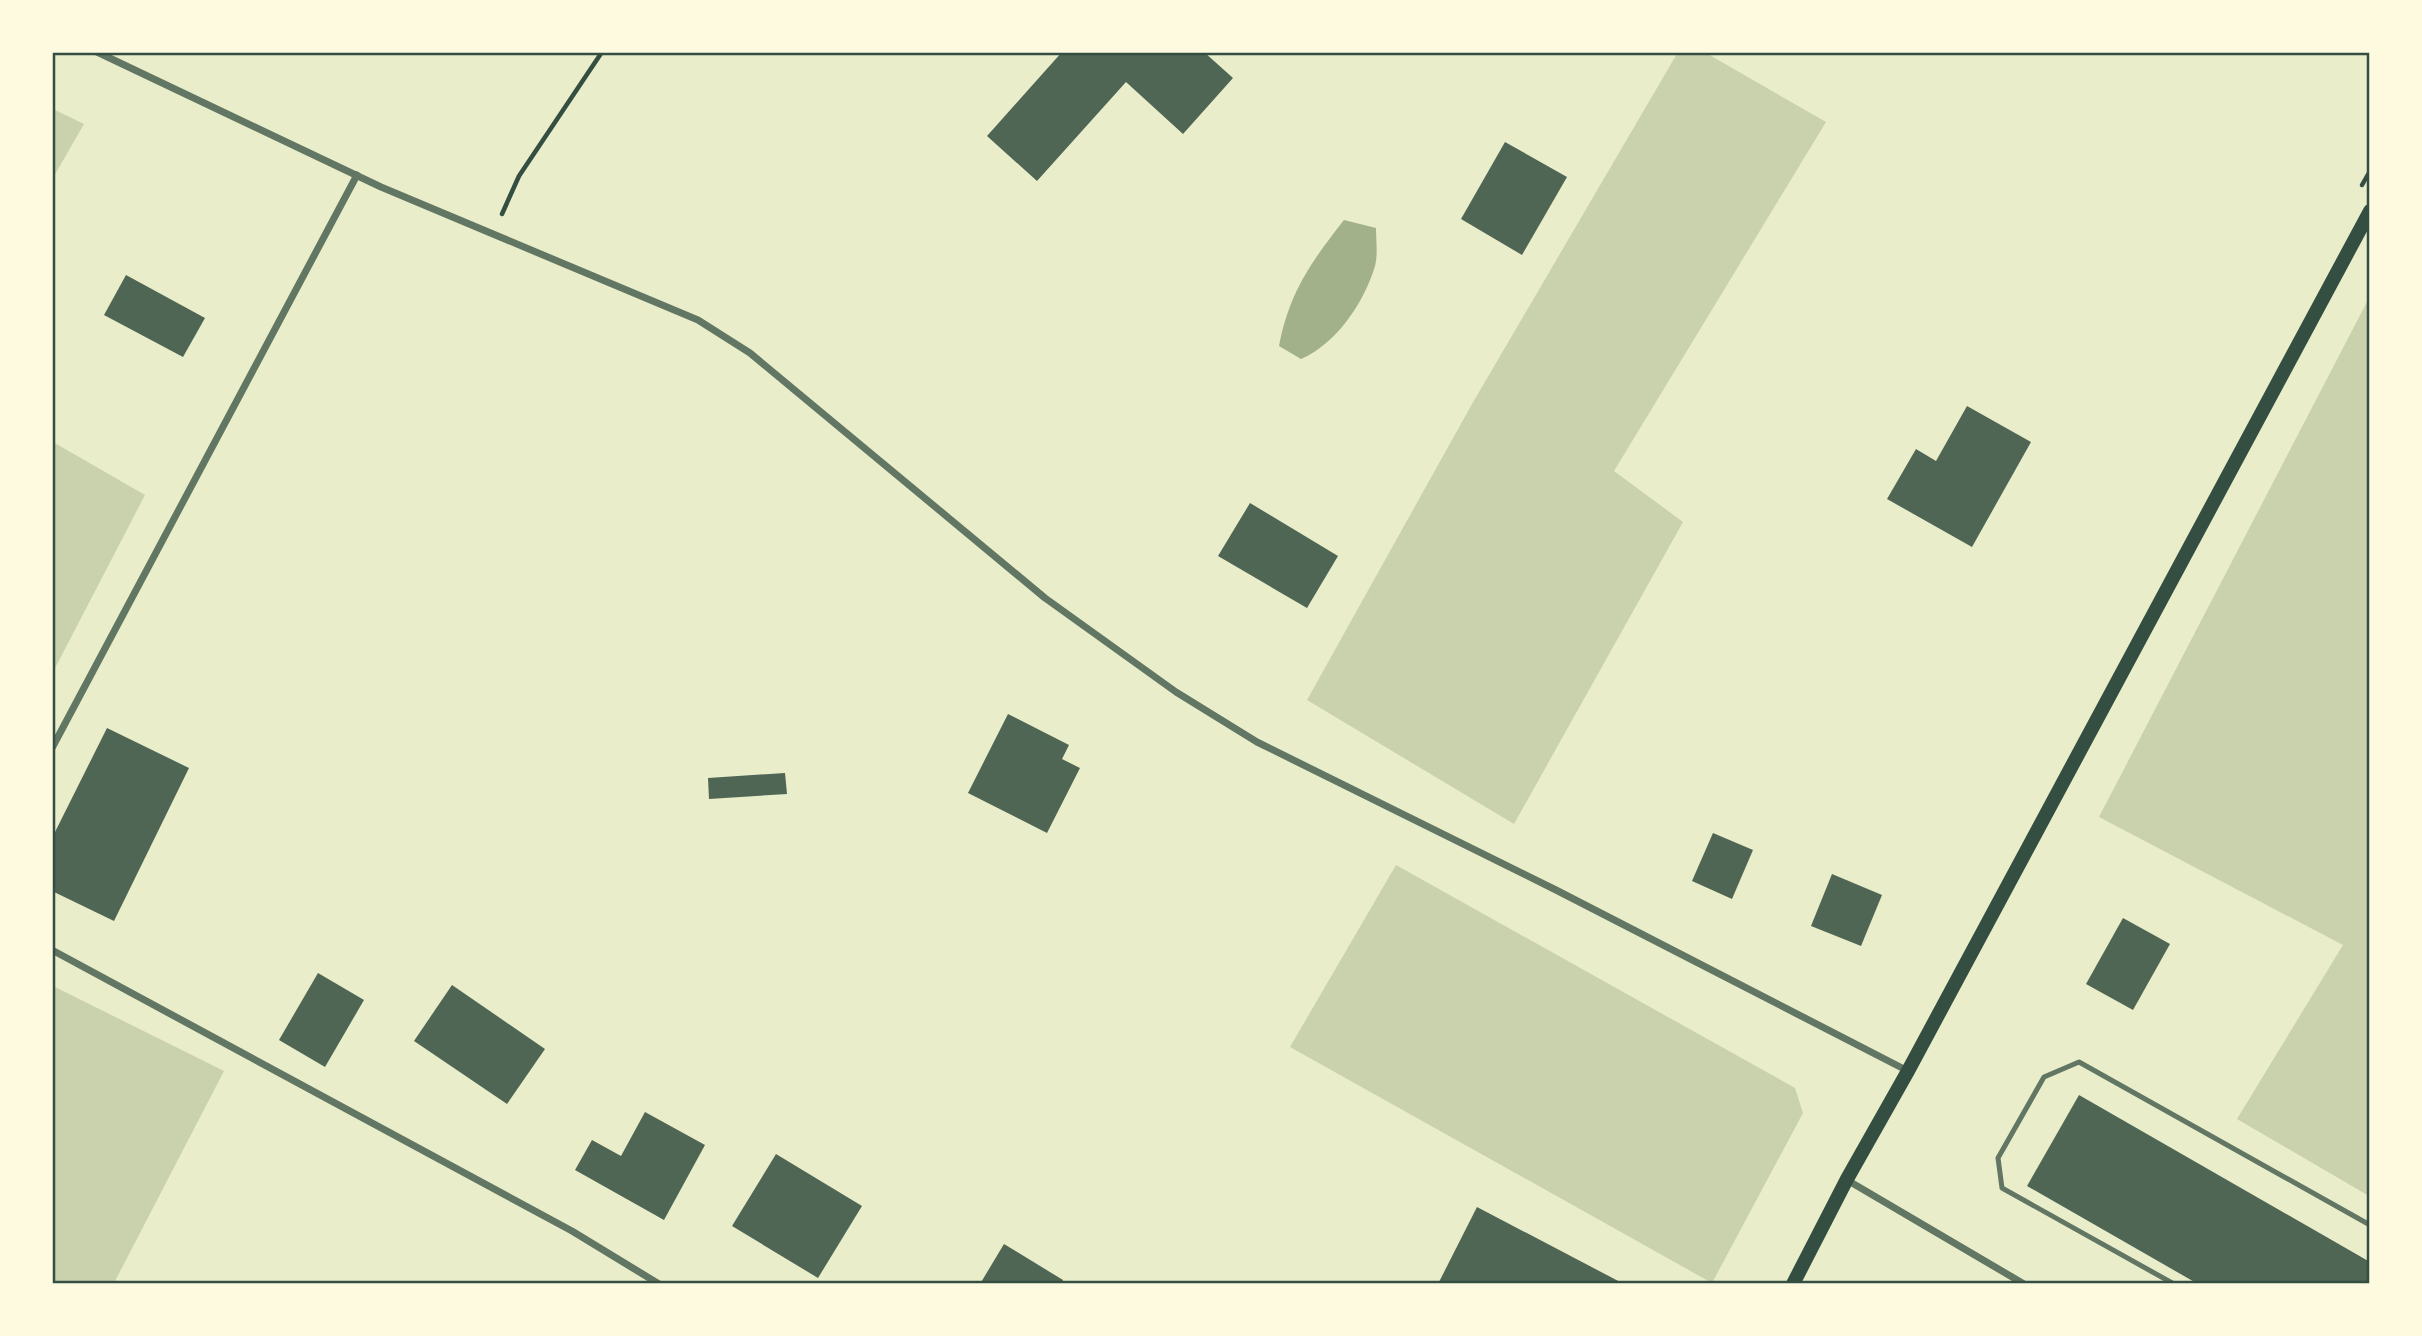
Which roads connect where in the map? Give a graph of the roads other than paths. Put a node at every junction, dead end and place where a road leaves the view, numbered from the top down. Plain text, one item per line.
1 (97, 52) edge
2 (356, 175) junction
3 (2368, 217) edge
4 (52, 748) edge
5 (52, 950) edge
6 (1908, 1071) junction
7 (1847, 1180) junction
8 (2370, 1225) edge
9 (2014, 1281) edge
10 (659, 1283) edge
11 (1793, 1283) edge
12 (2024, 1283) edge
13 (2174, 1283) edge

1 - 2 street
2 - 4 street
2 - 6 street
3 - 6 main road
5 - 10 street
6 - 7 main road
7 - 9 street
7 - 11 main road
8 - 13 lane
9 - 12 street

